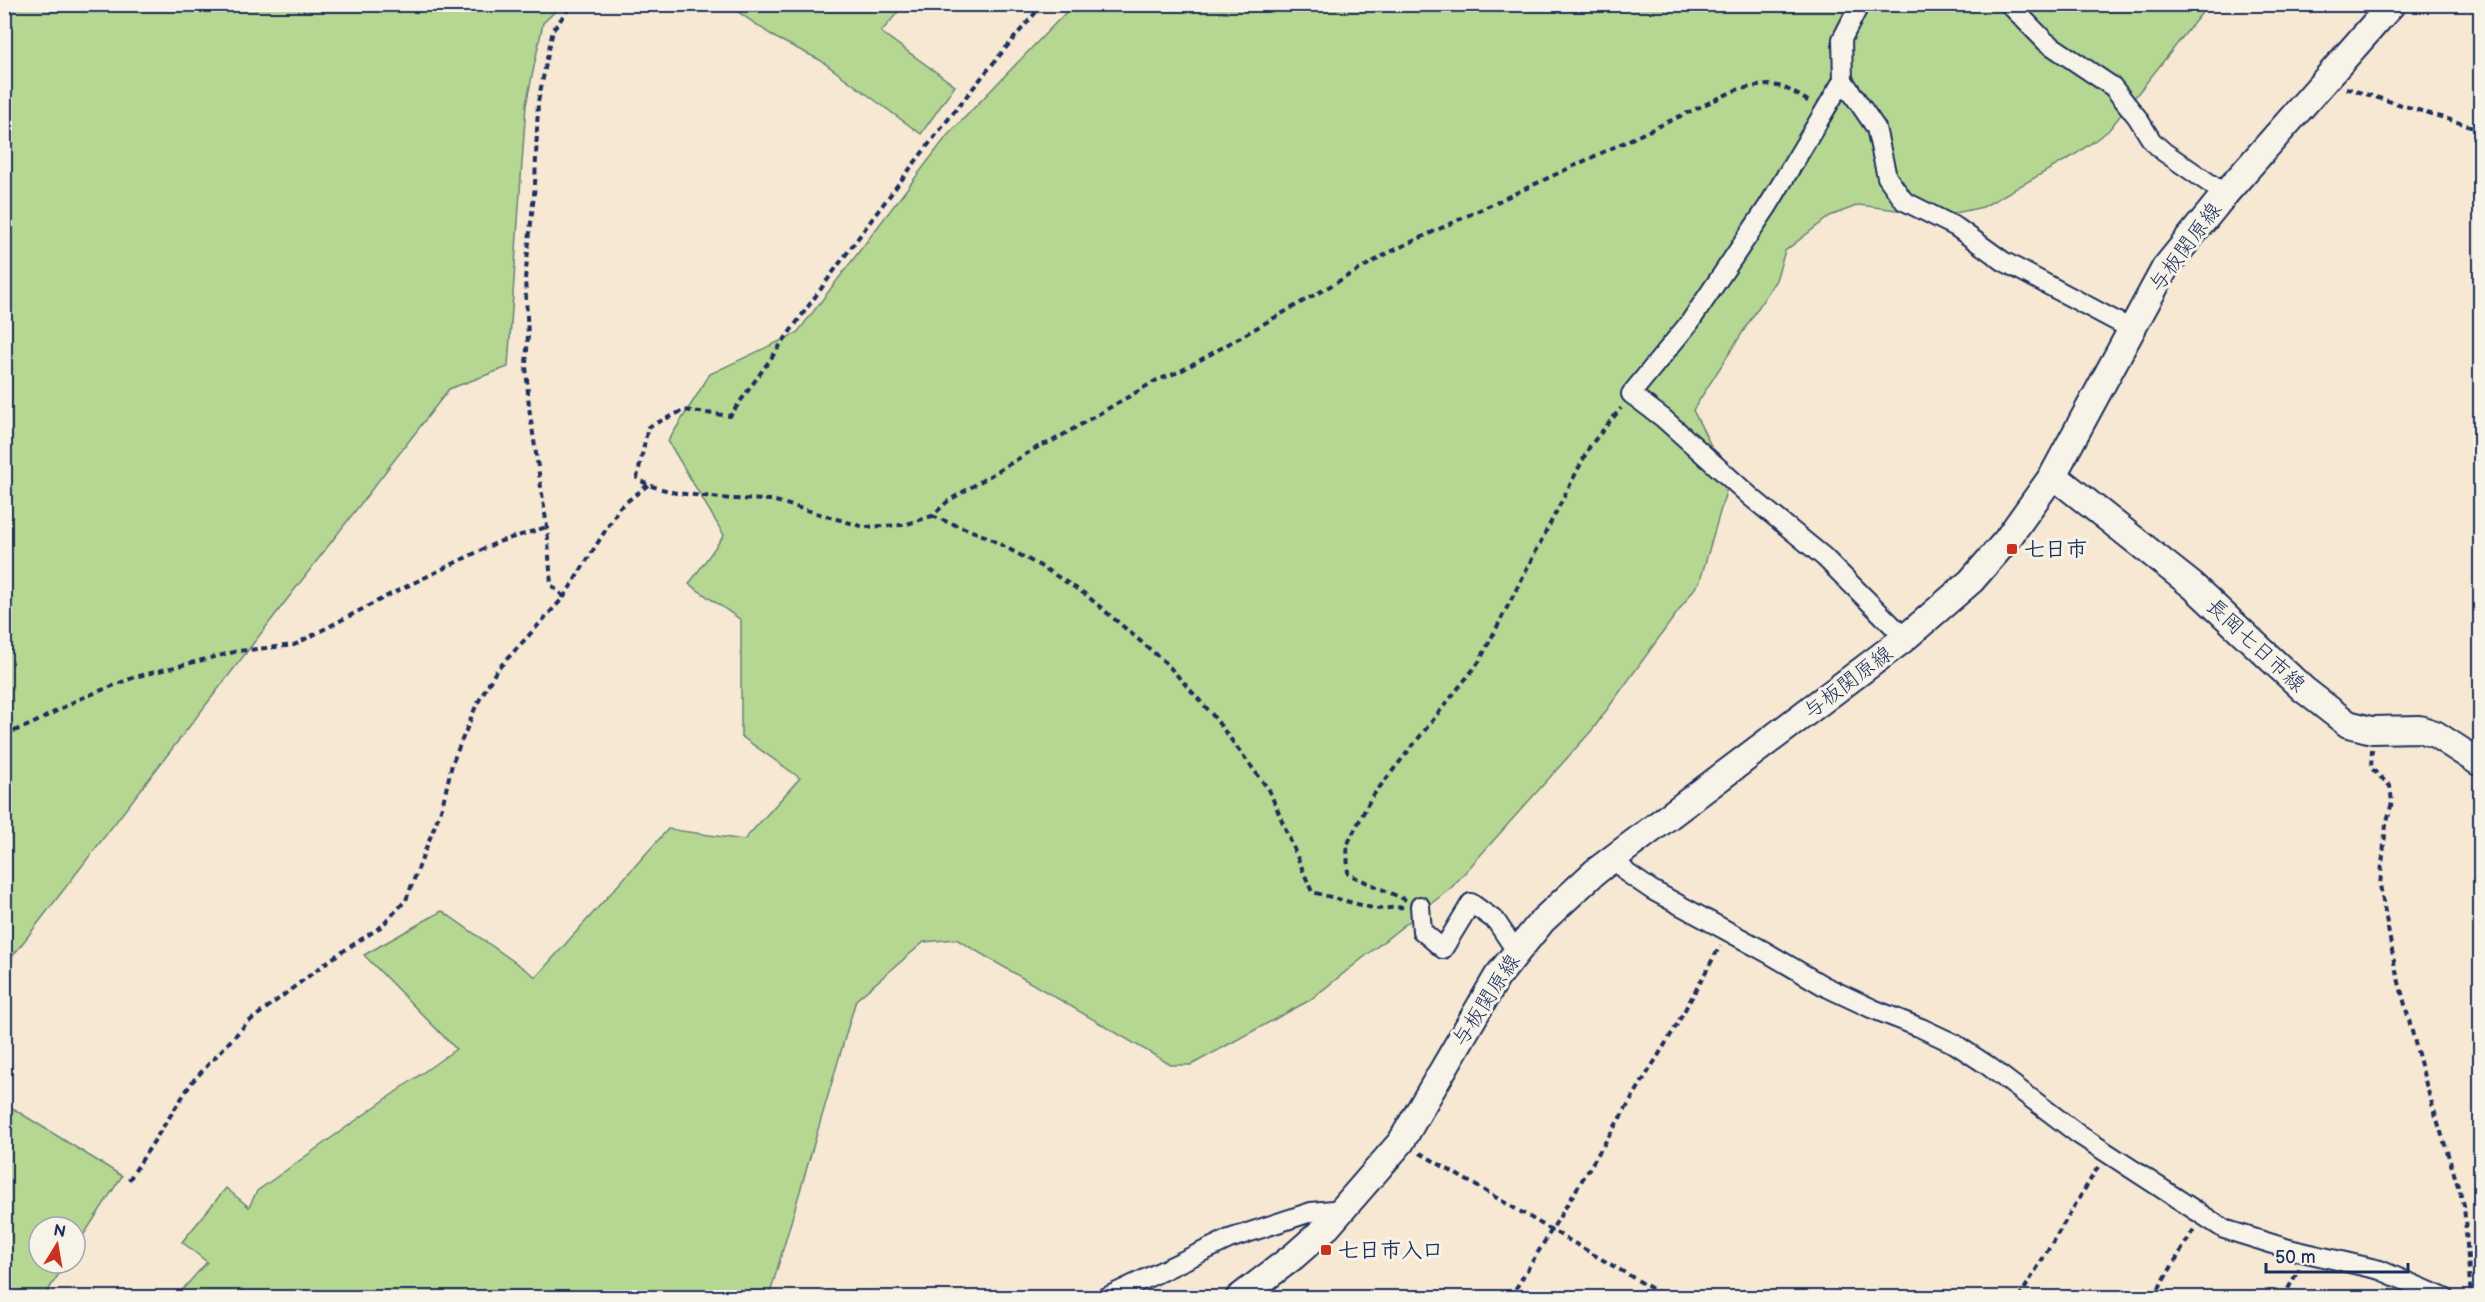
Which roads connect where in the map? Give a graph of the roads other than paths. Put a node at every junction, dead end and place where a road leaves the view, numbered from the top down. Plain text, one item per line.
1 (1860, 4) edge
2 (2009, 4) edge
3 (2392, 4) edge
4 (1843, 80) junction
5 (2225, 194) junction
6 (2131, 329) junction
7 (2053, 475) junction
8 (1905, 638) junction
9 (2481, 762) edge
10 (1614, 857) junction
11 (1420, 906) road end
12 (1516, 951) junction
13 (1344, 1209) junction
14 (1105, 1298) edge
15 (1239, 1298) edge
16 (2445, 1298) edge

1 - 4 street
2 - 5 street
3 - 5 main road, 与板関原線
4 - 6 street
4 - 8 street
5 - 6 main road, 与板関原線
6 - 7 main road, 与板関原線
7 - 8 main road, 与板関原線
7 - 9 main road, 長岡七日市線
8 - 10 main road, 与板関原線
10 - 12 main road, 与板関原線
10 - 16 street
11 - 12 street
12 - 13 main road, 与板関原線
13 - 14 street
13 - 15 main road, 与板関原線

